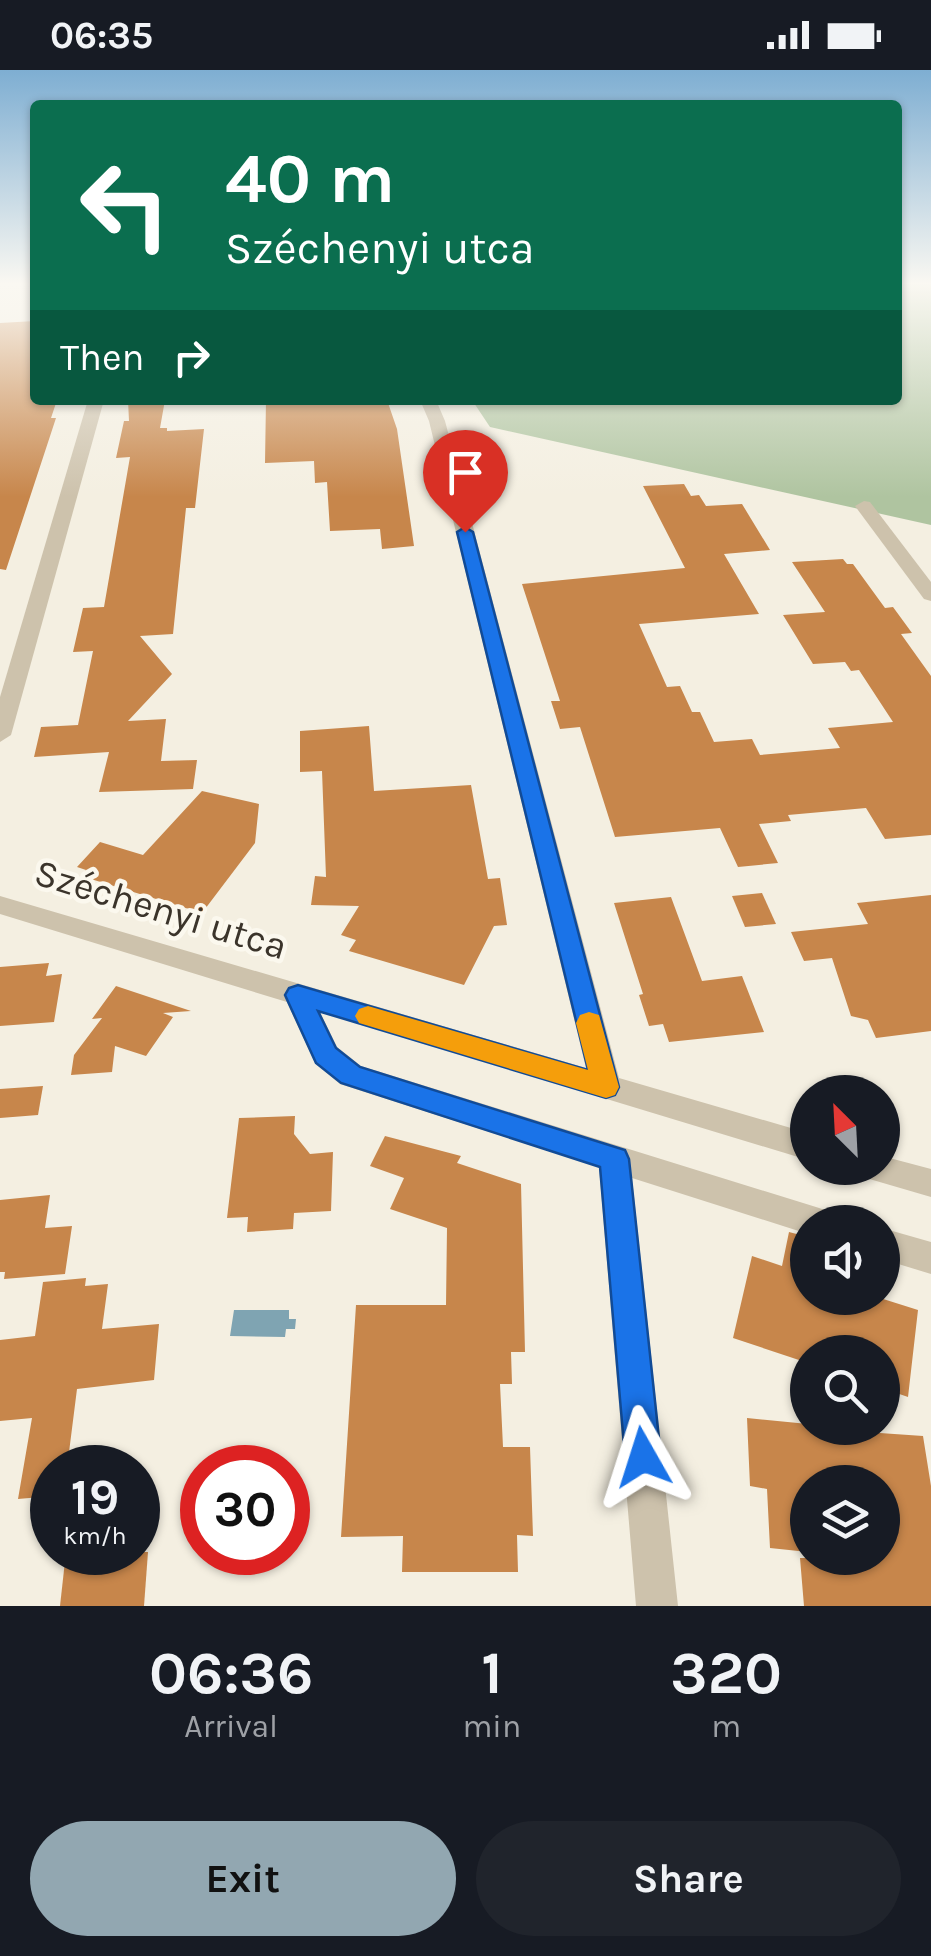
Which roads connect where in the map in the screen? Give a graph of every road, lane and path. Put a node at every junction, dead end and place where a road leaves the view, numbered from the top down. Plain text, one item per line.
1 (95, 405) edge
2 (430, 405) edge
3 (864, 506) dead end
4 (931, 595) edge
5 (0, 736) edge
6 (0, 904) edge
7 (298, 995) junction
8 (606, 1087) junction
9 (790, 1142) edge
10 (614, 1159) junction
11 (900, 1175) edge
12 (931, 1184) edge
13 (790, 1214) edge
14 (900, 1249) edge
15 (931, 1258) edge
16 (657, 1606) edge

1 - 5 street
2 - 8 street
3 - 4 street
6 - 7 street, Széchenyi utca
7 - 8 street, Széchenyi utca
7 - 10 street, Széchenyi utca
8 - 9 street, Széchenyi utca
10 - 13 street, Széchenyi utca
10 - 16 street
11 - 12 street
14 - 15 street

